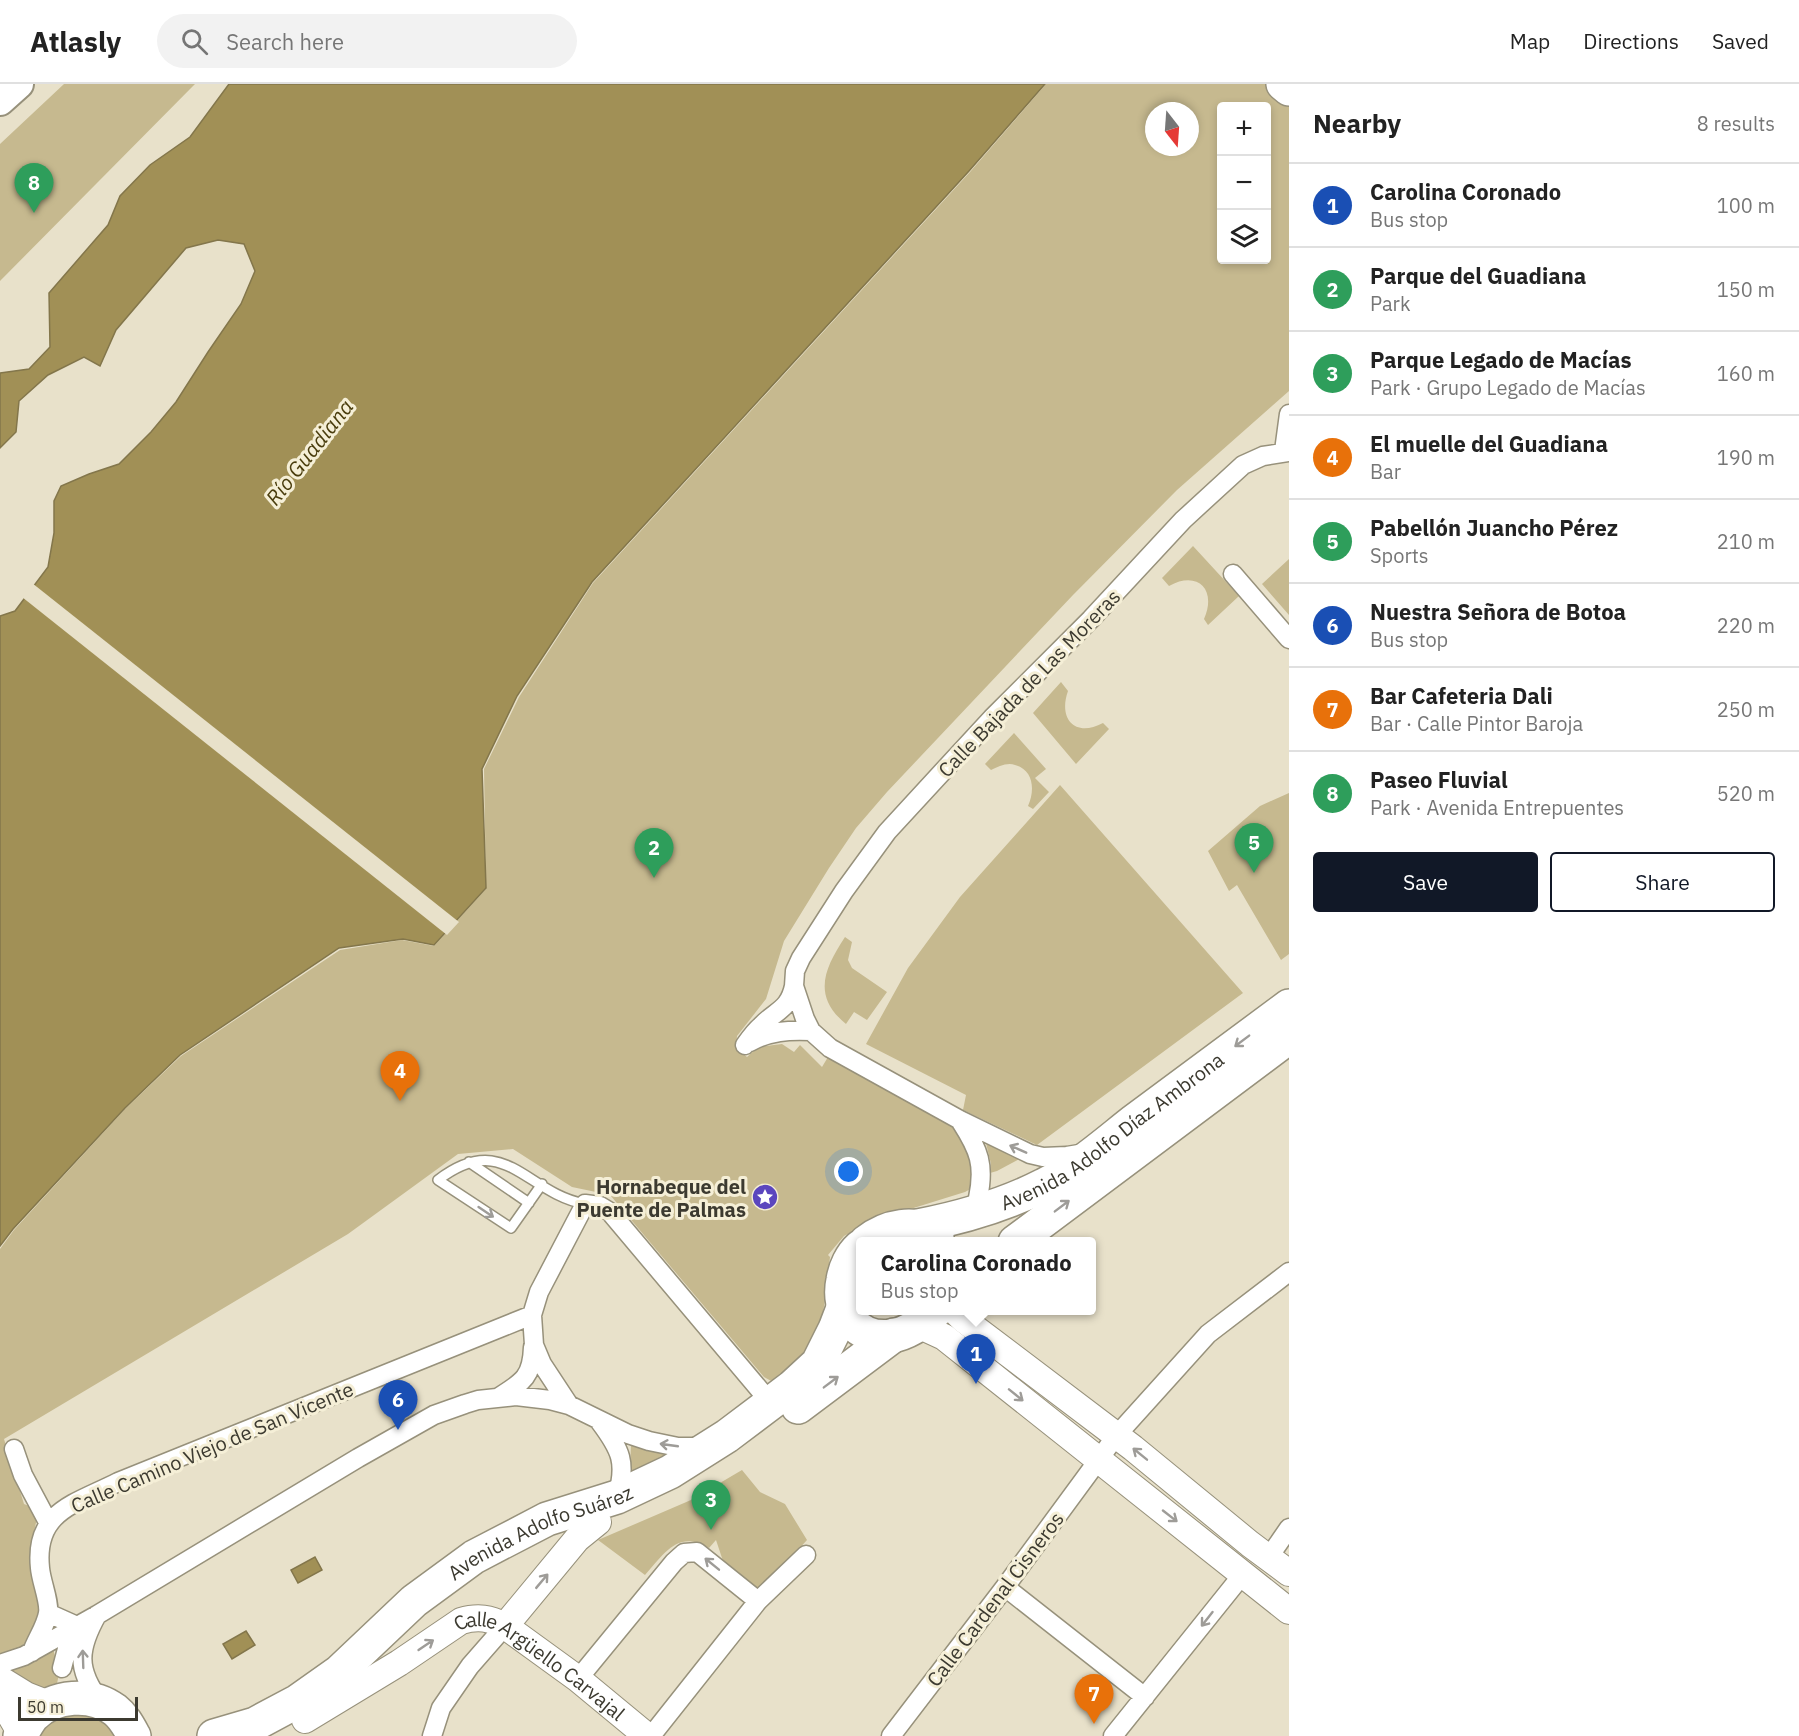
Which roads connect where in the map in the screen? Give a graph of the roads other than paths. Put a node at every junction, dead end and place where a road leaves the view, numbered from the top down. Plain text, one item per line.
1 (19, 84) edge
2 (1283, 84) edge
3 (1289, 89) edge
4 (0, 101) edge
5 (1289, 414) edge
6 (1287, 452) edge
7 (1233, 574) dead end
8 (1289, 639) edge
9 (794, 986) junction
10 (1289, 1006) edge
11 (811, 1031) junction
12 (1289, 1037) edge
13 (960, 1120) junction
14 (1095, 1150) junction
15 (469, 1162) junction
16 (542, 1184) junction
17 (978, 1198) dead end
18 (529, 1203) junction
19 (585, 1204) junction
20 (931, 1234) edge
21 (874, 1237) edge
22 (1022, 1237) edge
23 (856, 1250) edge
24 (1289, 1272) edge
25 (843, 1308) junction
26 (532, 1315) junction
27 (958, 1315) edge
28 (916, 1324) edge
29 (534, 1345) junction
30 (499, 1397) junction
31 (770, 1402) junction
32 (569, 1405) junction
33 (599, 1421) junction
34 (1116, 1436) junction
35 (711, 1446) junction
36 (14, 1449) dead end
37 (1099, 1461) junction
38 (608, 1510) junction
39 (48, 1522) junction
40 (1289, 1528) edge
41 (806, 1555) dead end
42 (1269, 1557) junction
43 (1289, 1573) edge
44 (1243, 1574) junction
45 (1005, 1587) junction
46 (758, 1602) junction
47 (1289, 1611) edge
48 (48, 1613) junction
49 (98, 1615) junction
50 (77, 1626) junction
51 (505, 1626) junction
52 (56, 1637) junction
53 (32, 1652) junction
54 (0, 1664) edge
55 (0, 1679) edge
56 (578, 1679) junction
57 (57, 1691) junction
58 (1145, 1697) junction
59 (101, 1702) junction
60 (0, 1706) edge
61 (305, 1720) junction
62 (20, 1735) edge
63 (134, 1736) edge
64 (214, 1736) edge
65 (272, 1736) edge
66 (432, 1736) edge
67 (649, 1736) edge
68 (891, 1736) edge
69 (1113, 1736) edge

1 - 4 main road
2 - 3 highway
5 - 6 street, Calle Bajada de Las Moreras
6 - 9 street, Calle Bajada de Las Moreras
7 - 8 street
9 - 11 street
9 - 11 street, Calle Bajada de Las Moreras
10 -> 14 highway, Avenida Adolfo Díaz Ambrona
11 - 13 street
22 -> 12 highway, Avenida Adolfo Díaz Ambrona
14 -> 13 street
13 - 17 street
14 - 20 highway, Avenida Adolfo Díaz Ambrona
15 - 16 lane
15 - 18 lane
15 -> 18 lane
16 - 18 lane
16 - 19 lane
19 - 26 street
19 - 31 street
20 - 21 highway, Avenida Adolfo Díaz Ambrona
23 - 25 highway
24 - 34 street, Calle Cardenal Cisneros
25 - 28 highway
25 - 31 highway, Avenida Adolfo Suárez
26 - 29 street
26 - 39 street, Calle Camino Viejo de San Vicente
27 - 34 main road
28 -> 37 main road
38 -> 28 highway, Avenida Adolfo Suárez
29 - 30 street
29 - 32 street
30 - 32 street
30 - 49 street
31 - 35 highway, Avenida Adolfo Suárez
32 - 33 street
35 -> 33 street
33 - 38 street
34 - 37 street, Calle Cardenal Cisneros
42 -> 34 main road
35 - 38 highway, Avenida Adolfo Suárez
36 - 39 street
37 -> 44 main road
37 - 45 street, Calle Cardenal Cisneros
51 -> 38 main road
38 - 61 highway, Avenida Adolfo Suárez
38 - 64 highway, Avenida Adolfo Suárez
39 - 48 street, Calle Camino Viejo de San Vicente
40 - 42 street
41 - 46 street
42 - 43 main road
44 - 47 main road
44 -> 58 street
45 - 58 street
45 - 68 street, Calle Cardenal Cisneros
46 -> 56 street
46 - 67 street
48 - 50 street
48 - 53 street
49 - 50 street
59 -> 49 street
50 - 52 street
50 - 57 street
51 - 56 main road, Calle Argüello Carvajal
61 -> 51 main road, Calle Argüello Carvajal
51 - 66 street
52 - 53 street
52 - 57 street
53 - 54 street
55 - 57 main road
56 - 67 main road, Calle Argüello Carvajal
57 - 59 highway
57 - 62 highway
58 - 69 street
59 - 63 highway
60 - 62 main road
61 - 65 highway, Avenida Adolfo Suárez

